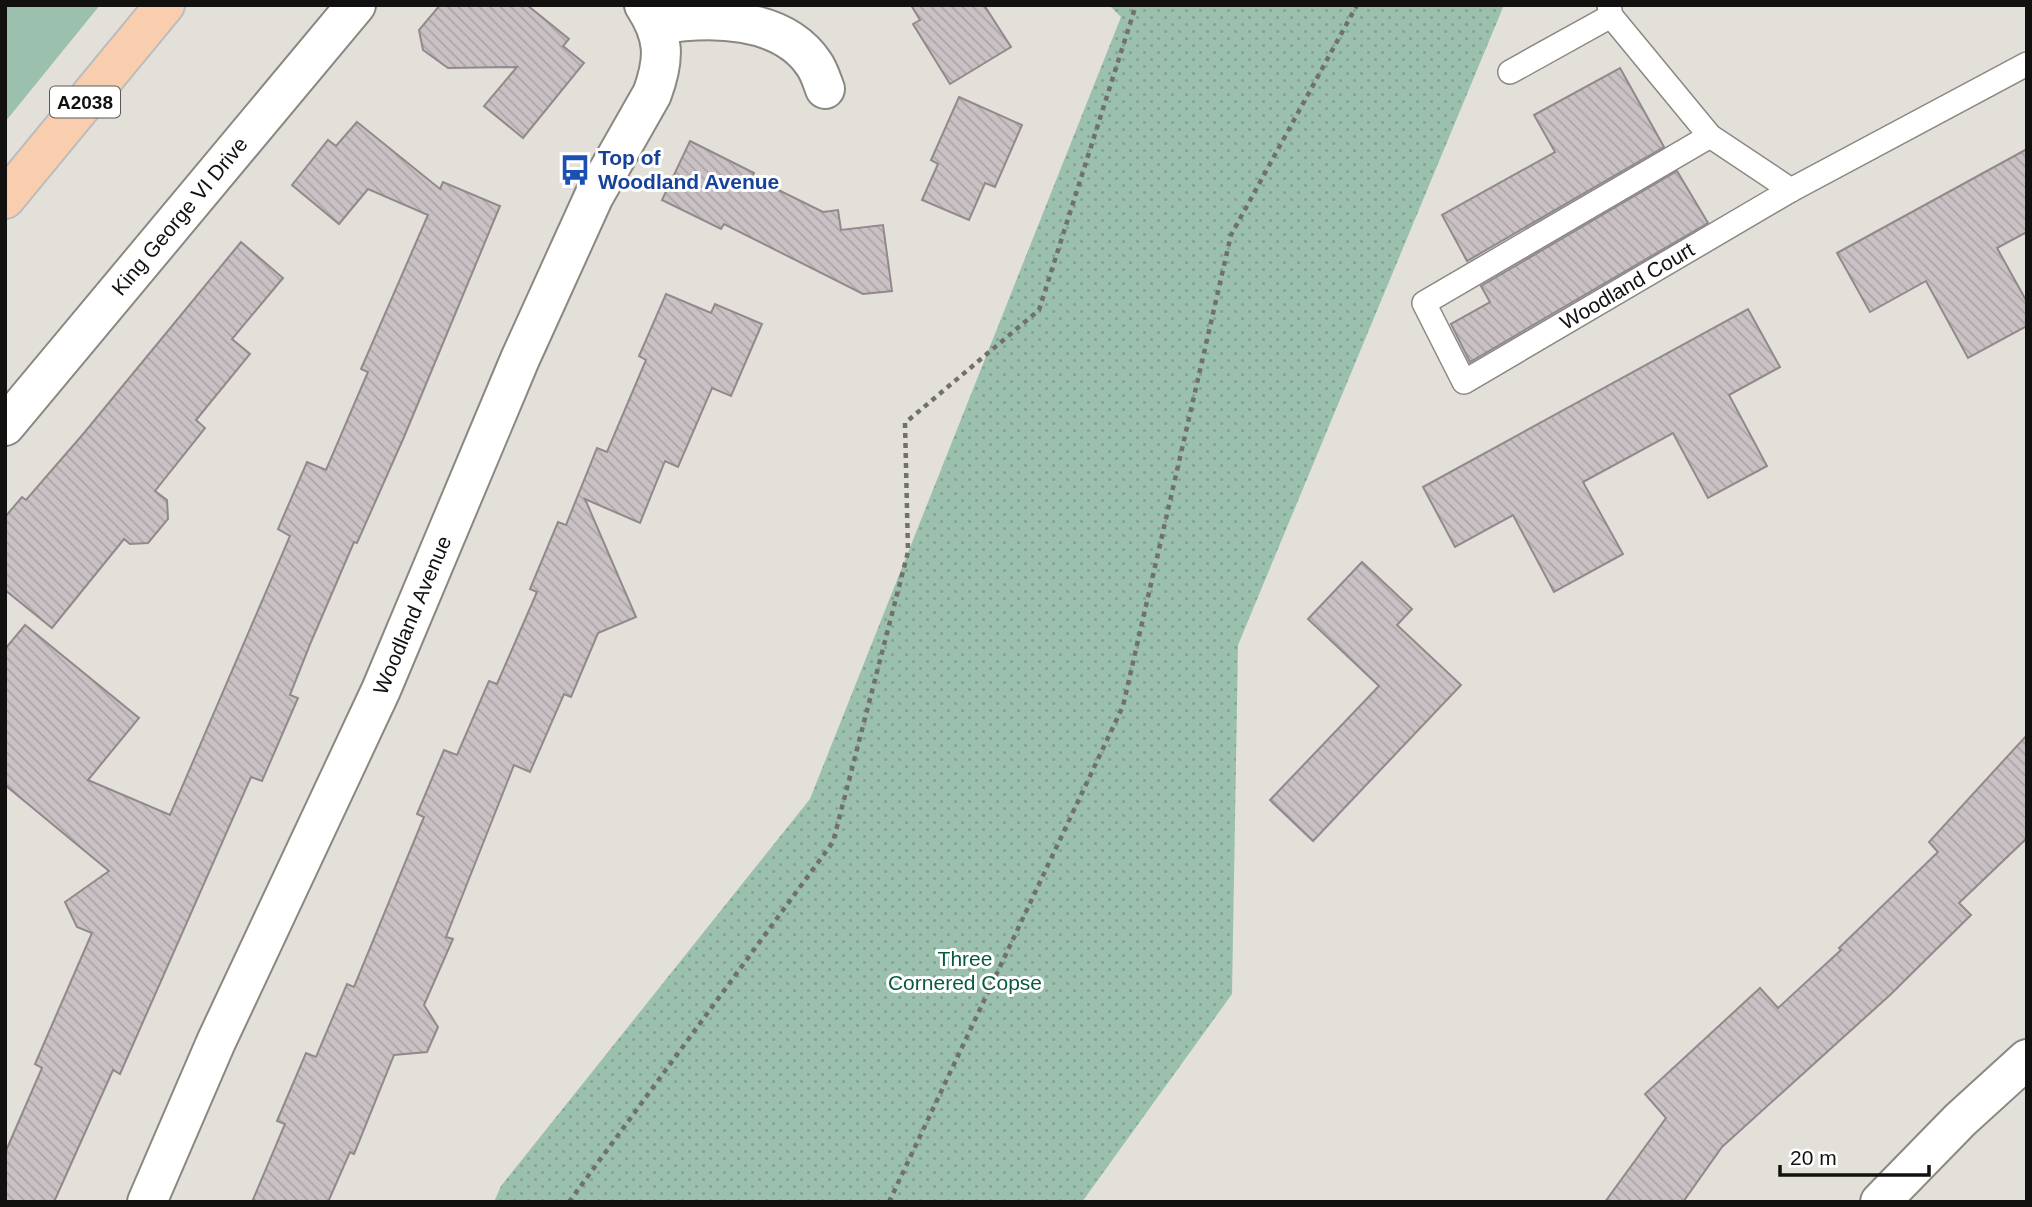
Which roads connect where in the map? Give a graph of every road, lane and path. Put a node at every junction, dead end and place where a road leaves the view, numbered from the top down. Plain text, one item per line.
1 (165, 5) edge
2 (356, 5) edge
3 (1136, 5) edge
4 (1357, 5) edge
5 (1610, 10) edge
6 (651, 15) edge
7 (2027, 64) edge
8 (1510, 72) dead end
9 (825, 89) dead end
10 (1710, 136) junction
11 (1791, 190) junction
12 (5, 199) edge
13 (5, 426) edge
14 (2027, 1059) edge
15 (147, 1202) edge
16 (569, 1202) edge
17 (889, 1202) edge
18 (1880, 1202) edge

1 - 12 main road, A2038
2 - 13 street, King George VI Drive
3 - 16 path
4 - 17 path
5 - 8 lane
5 - 10 lane
6 - 9 street, Woodland Avenue
6 - 15 street, Woodland Avenue
7 - 11 lane, Woodland Court
10 - 11 lane
10 - 11 lane, Woodland Court
14 - 18 street

